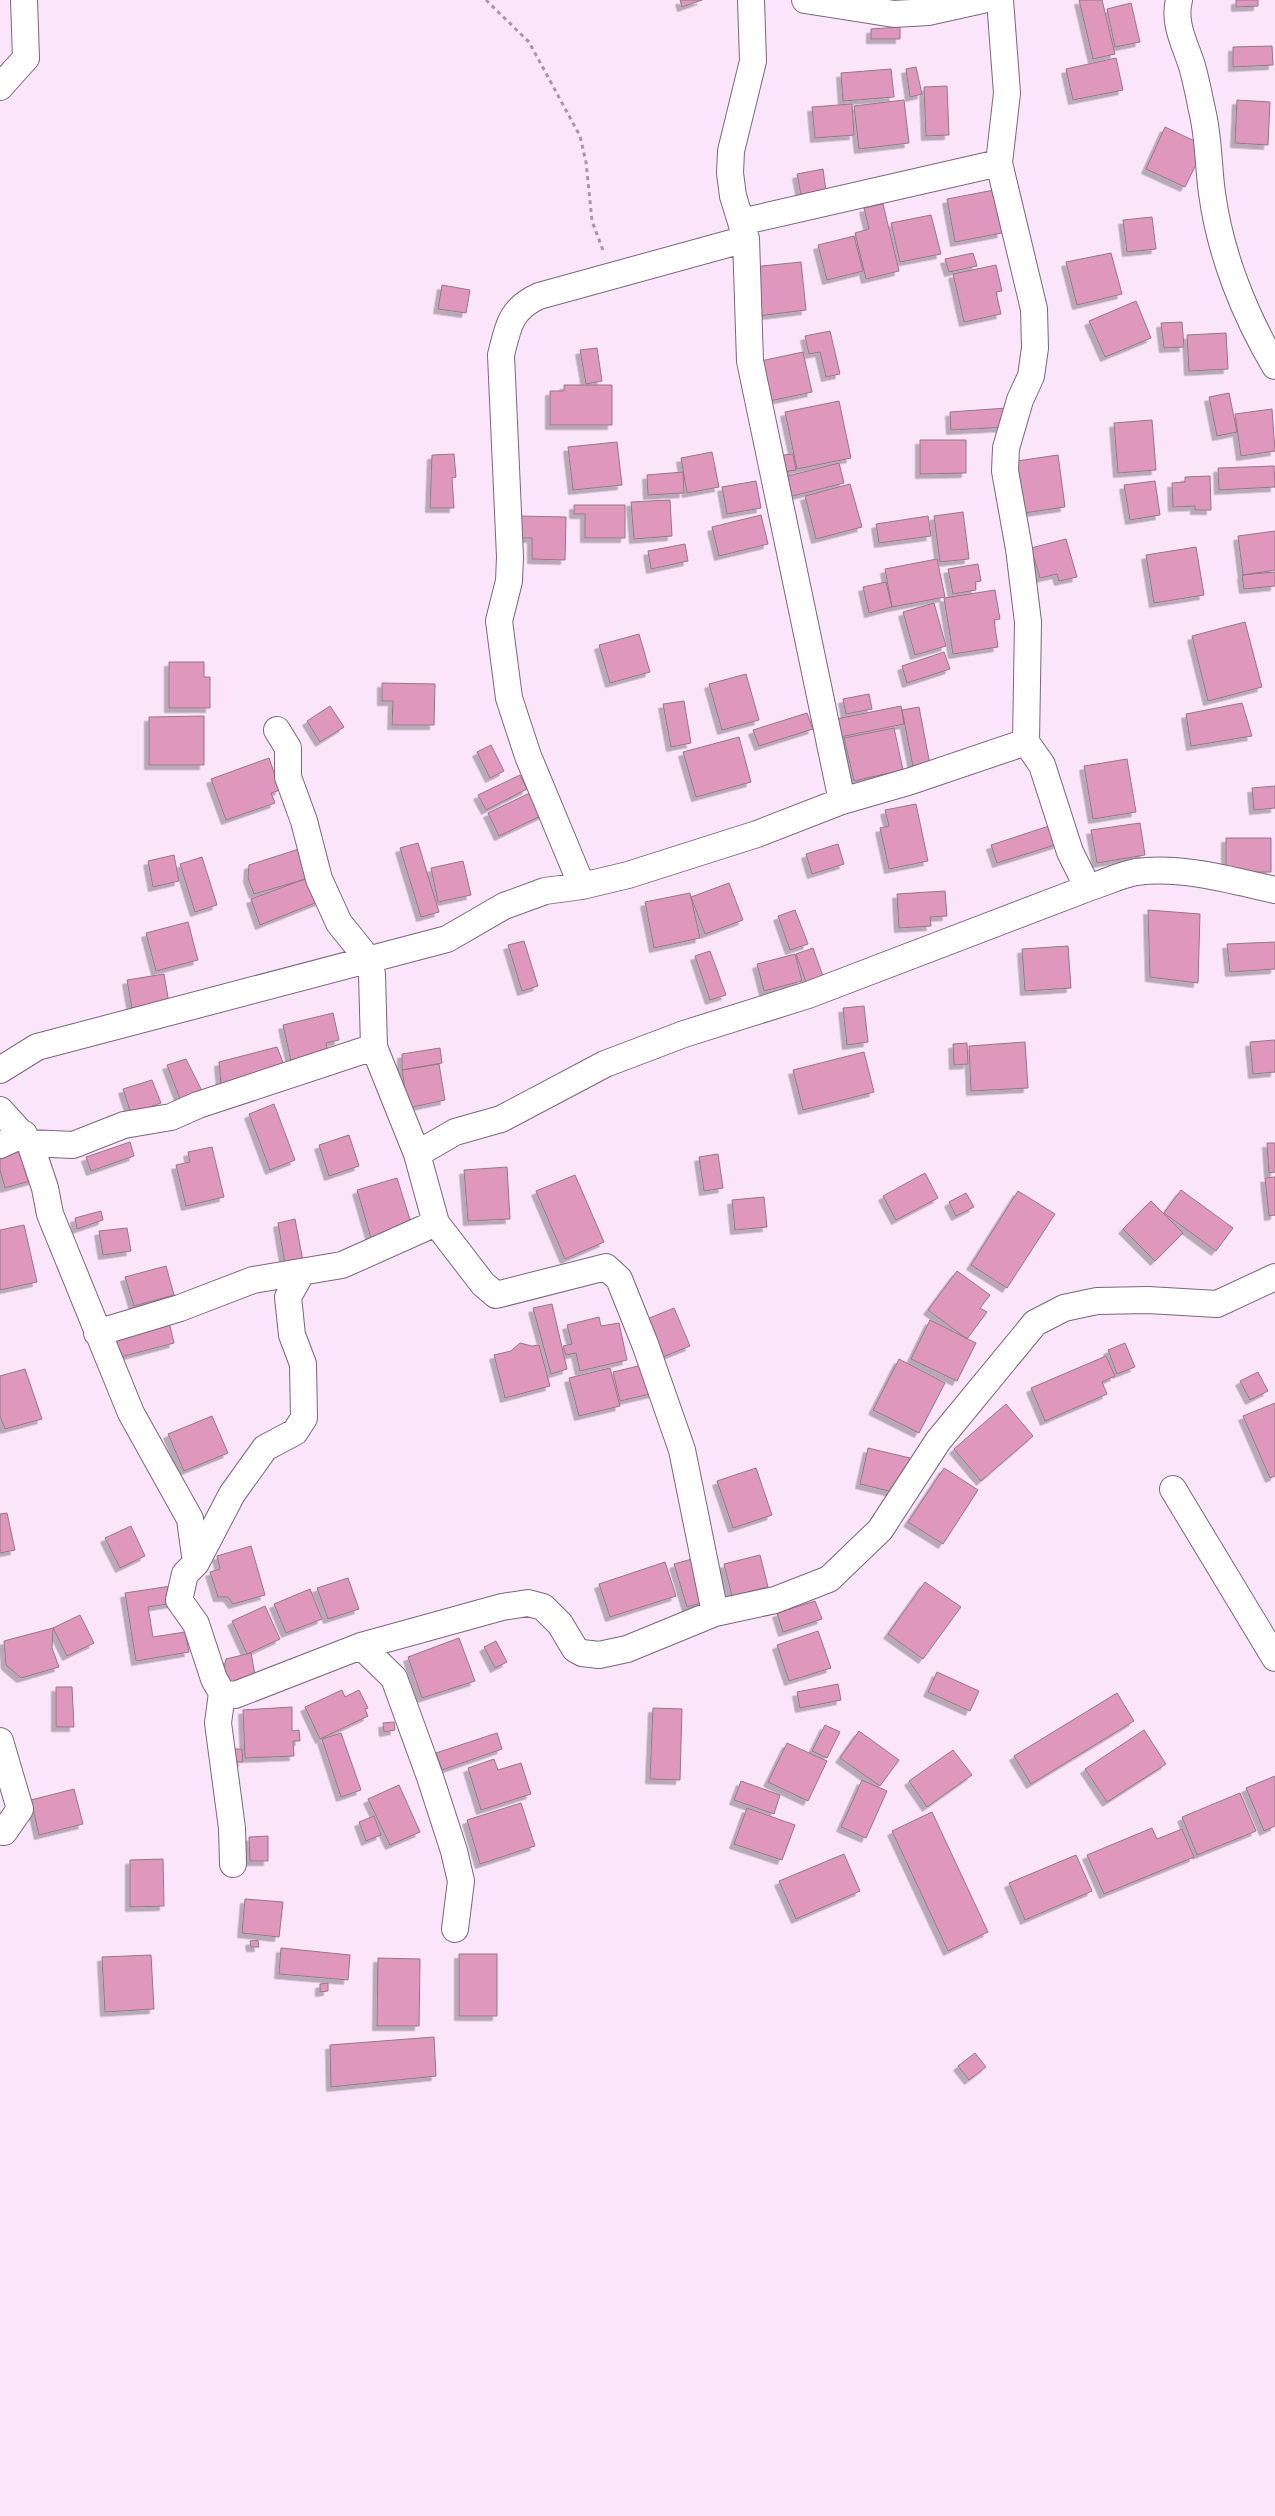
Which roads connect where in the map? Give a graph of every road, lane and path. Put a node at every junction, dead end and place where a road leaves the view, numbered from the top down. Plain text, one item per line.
1 (24, 0) edge
2 (486, 0) edge
3 (751, 0) edge
4 (805, 0) edge
5 (982, 0) edge
6 (1000, 0) edge
7 (1179, 0) edge
8 (0, 87) edge
9 (999, 163) junction
10 (743, 230) junction
11 (619, 274) junction
12 (1275, 366) edge
13 (277, 730) dead end
14 (1026, 742) junction
15 (842, 801) junction
16 (582, 886) junction
17 (1088, 888) junction
18 (1275, 890) edge
19 (368, 960) junction
20 (374, 1047) junction
21 (0, 1070) edge
22 (0, 1110) edge
23 (27, 1139) junction
24 (0, 1145) edge
25 (417, 1154) junction
26 (436, 1223) junction
27 (302, 1272) junction
28 (1275, 1277) edge
29 (98, 1333) junction
30 (1173, 1489) dead end
31 (196, 1563) junction
32 (715, 1613) junction
33 (361, 1646) junction
34 (1275, 1658) edge
35 (222, 1693) junction
36 (1, 1743) edge
37 (4, 1832) dead end
38 (234, 1864) dead end
39 (455, 1929) dead end

1 - 8 street
2 - 11 path
3 - 10 street
4 - 5 street
6 - 9 street
7 - 12 street
9 - 10 street
9 - 14 street
10 - 11 street
10 - 15 street
11 - 16 street
13 - 19 street
14 - 15 street
14 - 17 street
15 - 16 street
16 - 19 street
17 - 18 street
17 - 25 street
19 - 20 street
19 - 21 street
20 - 23 street
20 - 25 street
22 - 23 street
23 - 24 street
23 - 29 street
25 - 26 street
26 - 27 street
26 - 32 street
27 - 29 street
27 - 31 street
28 - 32 street
29 - 31 street
30 - 34 street
31 - 35 street
32 - 33 street
33 - 35 street
33 - 39 street
35 - 38 street
36 - 37 street

